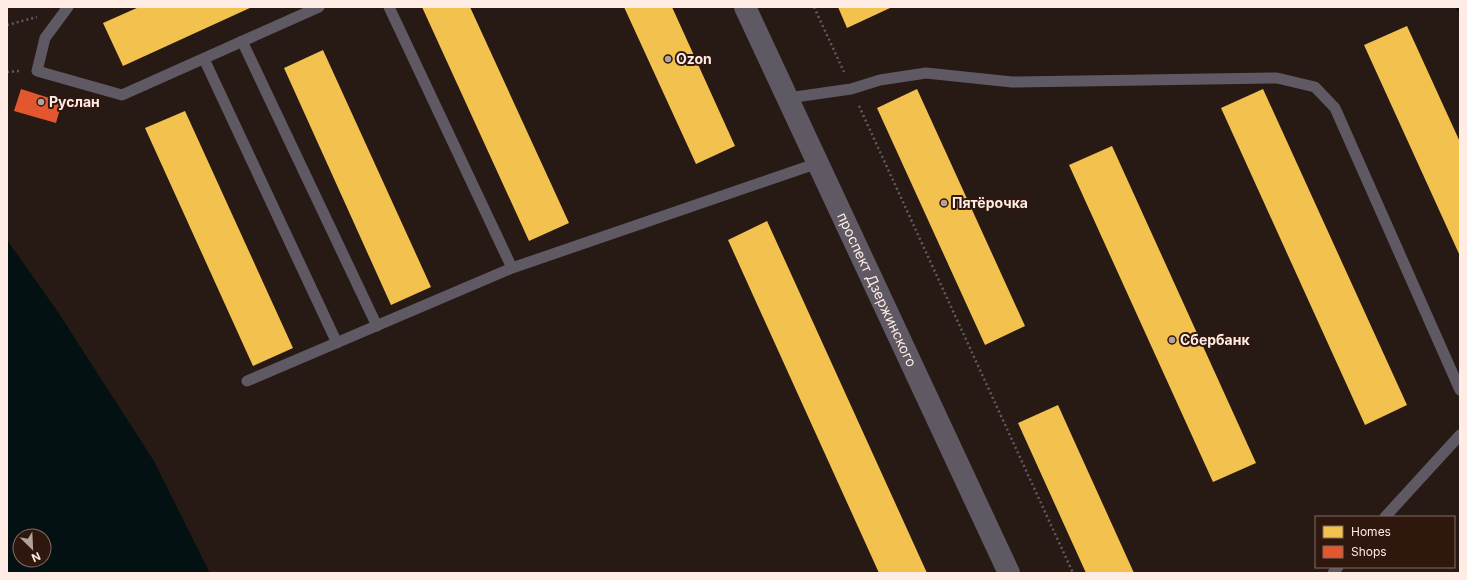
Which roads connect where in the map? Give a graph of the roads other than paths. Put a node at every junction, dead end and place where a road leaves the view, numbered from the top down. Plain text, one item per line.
1 (68, 7) edge
2 (319, 7) edge
3 (389, 7) edge
4 (745, 7) edge
5 (242, 41) junction
6 (204, 58) junction
7 (788, 98) junction
8 (818, 163) junction
9 (512, 268) junction
10 (377, 326) junction
11 (337, 343) junction
12 (246, 381) dead end
13 (1460, 390) edge
14 (1460, 435) edge
15 (1385, 516) edge
16 (1009, 573) edge

1 - 6 lane
2 - 5 lane
3 - 9 lane
4 - 7 street, проспект Дзержинского
5 - 6 lane
5 - 10 lane
6 - 11 lane
7 - 8 street, проспект Дзержинского
7 - 13 lane
8 - 9 lane
8 - 16 street, проспект Дзержинского
9 - 10 lane
10 - 11 lane
11 - 12 lane
14 - 15 lane

